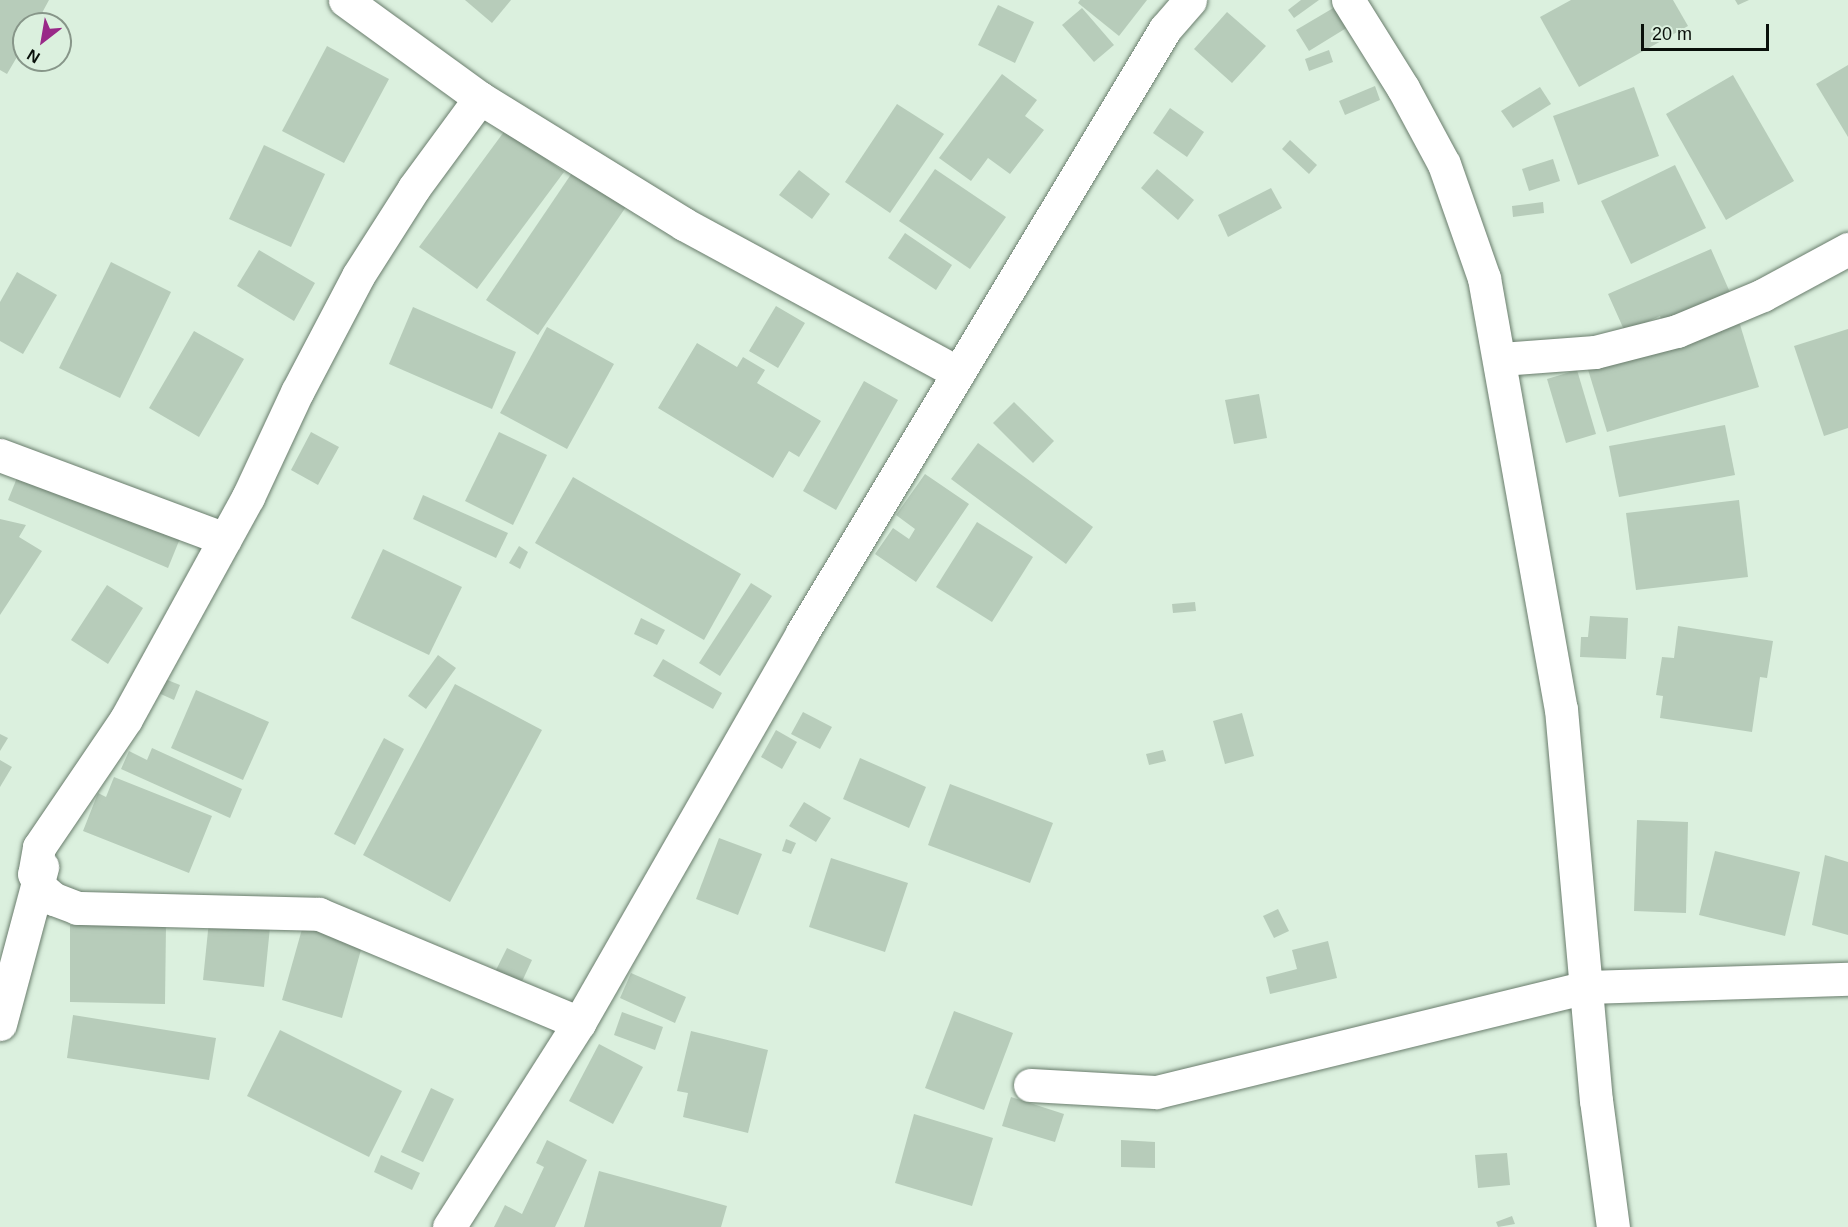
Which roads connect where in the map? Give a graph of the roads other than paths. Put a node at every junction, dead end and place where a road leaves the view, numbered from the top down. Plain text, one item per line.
1 (345, 0) edge
2 (1190, 0) edge
3 (1347, 0) edge
4 (480, 98) junction
5 (1848, 249) edge
6 (1500, 359) junction
7 (958, 373) junction
8 (0, 455) edge
9 (225, 539) junction
10 (46, 851) dead end
11 (1848, 979) edge
12 (1588, 987) junction
13 (579, 1023) junction
14 (0, 1024) edge
15 (1030, 1085) dead end
16 (449, 1227) edge
17 (1613, 1227) edge

1 - 4 street
2 - 7 street
3 - 6 street
4 - 7 street
4 - 9 street
5 - 6 street
6 - 12 street
7 - 13 street
8 - 9 street
9 - 13 street
10 - 14 street
11 - 12 street
12 - 15 street
12 - 17 street
13 - 16 street

